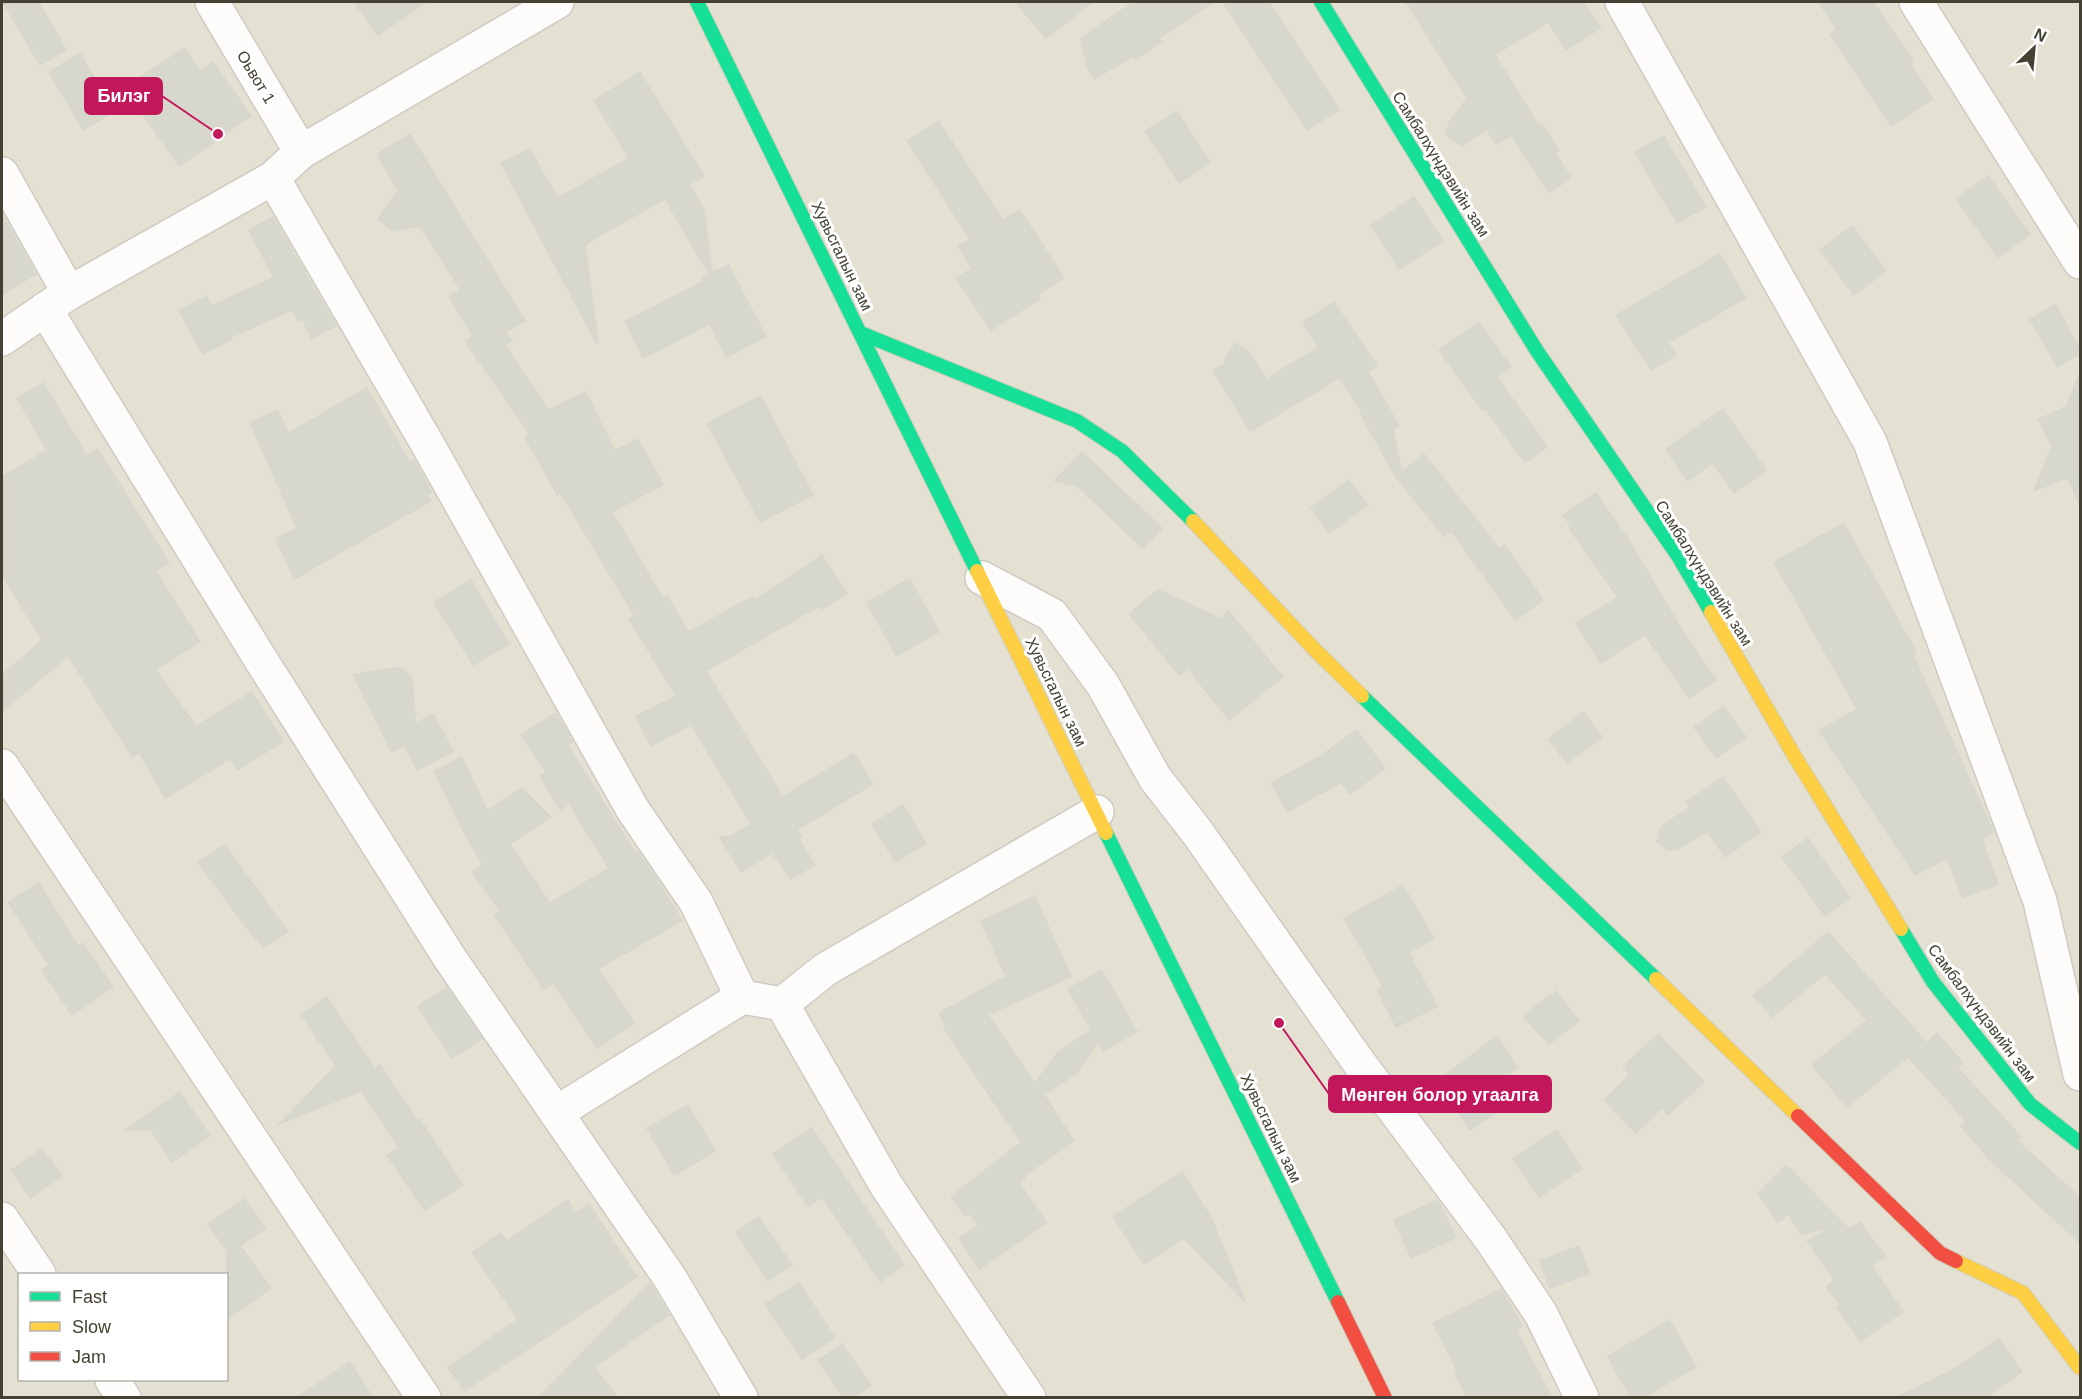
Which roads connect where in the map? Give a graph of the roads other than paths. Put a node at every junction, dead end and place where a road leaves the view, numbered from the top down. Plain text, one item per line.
1 (212, 2) edge
2 (557, 2) edge
3 (697, 2) edge
4 (1321, 2) edge
5 (1622, 2) edge
6 (1916, 2) edge
7 (301, 152) junction
8 (2, 174) edge
9 (273, 178) junction
10 (2080, 262) edge
11 (57, 301) junction
12 (863, 334) junction
13 (2, 339) edge
14 (981, 578) junction
15 (2, 766) edge
16 (1097, 812) junction
17 (742, 997) junction
18 (782, 1004) junction
19 (2080, 1074) edge
20 (556, 1113) junction
21 (2080, 1143) edge
22 (2, 1220) edge
23 (38, 1273) edge
24 (2080, 1368) edge
25 (113, 1381) edge
26 (124, 1398) edge
27 (424, 1398) edge
28 (741, 1398) edge
29 (1029, 1398) edge
30 (1385, 1398) edge
31 (1582, 1398) edge

1 - 7 street, Оьвот 1
2 - 7 street
3 - 12 street, Хувьсгалын зам
4 - 21 street, Самбалхүндэвийн зам
5 - 19 street
6 - 10 street
7 - 9 street
8 - 11 street
9 - 11 street
9 - 17 street
11 - 13 street
11 - 20 street
12 - 14 street, Хувьсгалын зам
12 - 24 street
14 - 16 street, Хувьсгалын зам
14 - 31 street
15 - 27 street
16 - 18 street
16 - 30 street, Хувьсгалын зам
17 - 18 street
17 - 20 street
18 - 29 street
20 - 28 street
22 - 23 street
25 - 26 street

